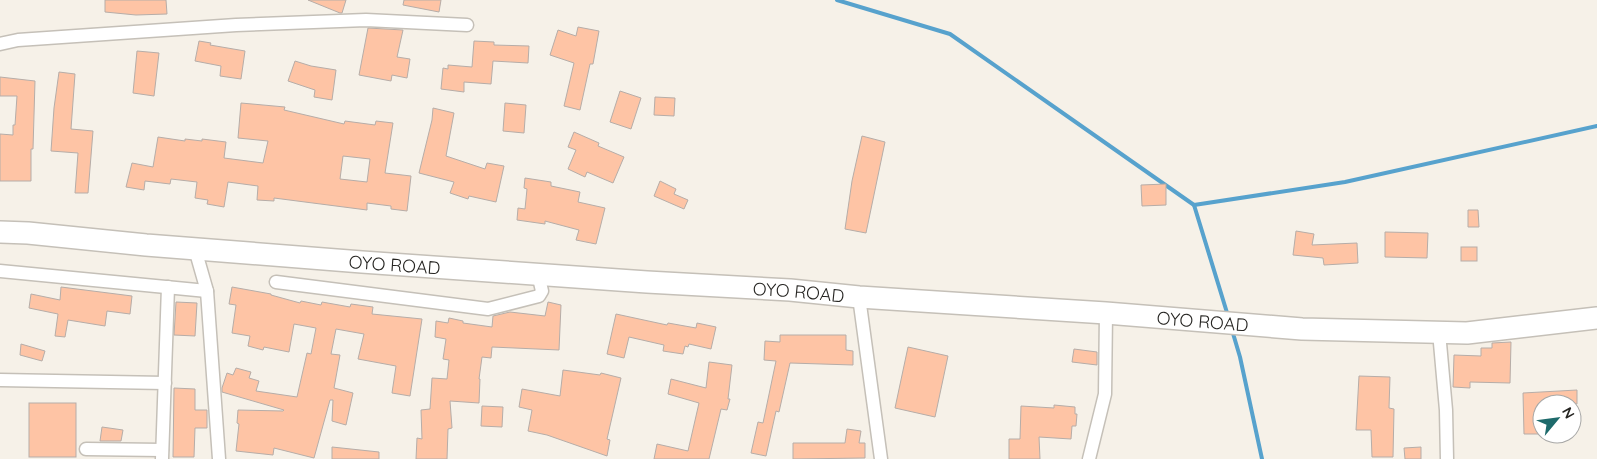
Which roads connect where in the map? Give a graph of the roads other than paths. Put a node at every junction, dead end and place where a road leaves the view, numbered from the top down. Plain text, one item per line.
1 (467, 25) dead end
2 (0, 44) edge
3 (0, 232) edge
4 (195, 249) junction
5 (0, 271) edge
6 (538, 274) junction
7 (276, 282) dead end
8 (168, 287) junction
9 (207, 290) junction
10 (859, 297) junction
11 (1106, 313) junction
12 (1597, 318) edge
13 (1439, 332) junction
14 (0, 380) edge
15 (165, 383) junction
16 (86, 449) dead end
17 (162, 455) edge
18 (219, 459) edge
19 (881, 459) edge
20 (1089, 459) edge
21 (1447, 459) edge

1 - 2 street
3 - 4 highway, OYO ROAD
4 - 6 highway, OYO ROAD
4 - 9 street
5 - 8 street
6 - 7 street
6 - 10 highway, OYO ROAD
8 - 9 street
8 - 15 street
9 - 18 street
10 - 11 highway, OYO ROAD
10 - 19 street
11 - 13 highway, OYO ROAD
11 - 20 street
12 - 13 highway, OYO ROAD
13 - 21 street
14 - 15 street
15 - 17 street
16 - 17 street

